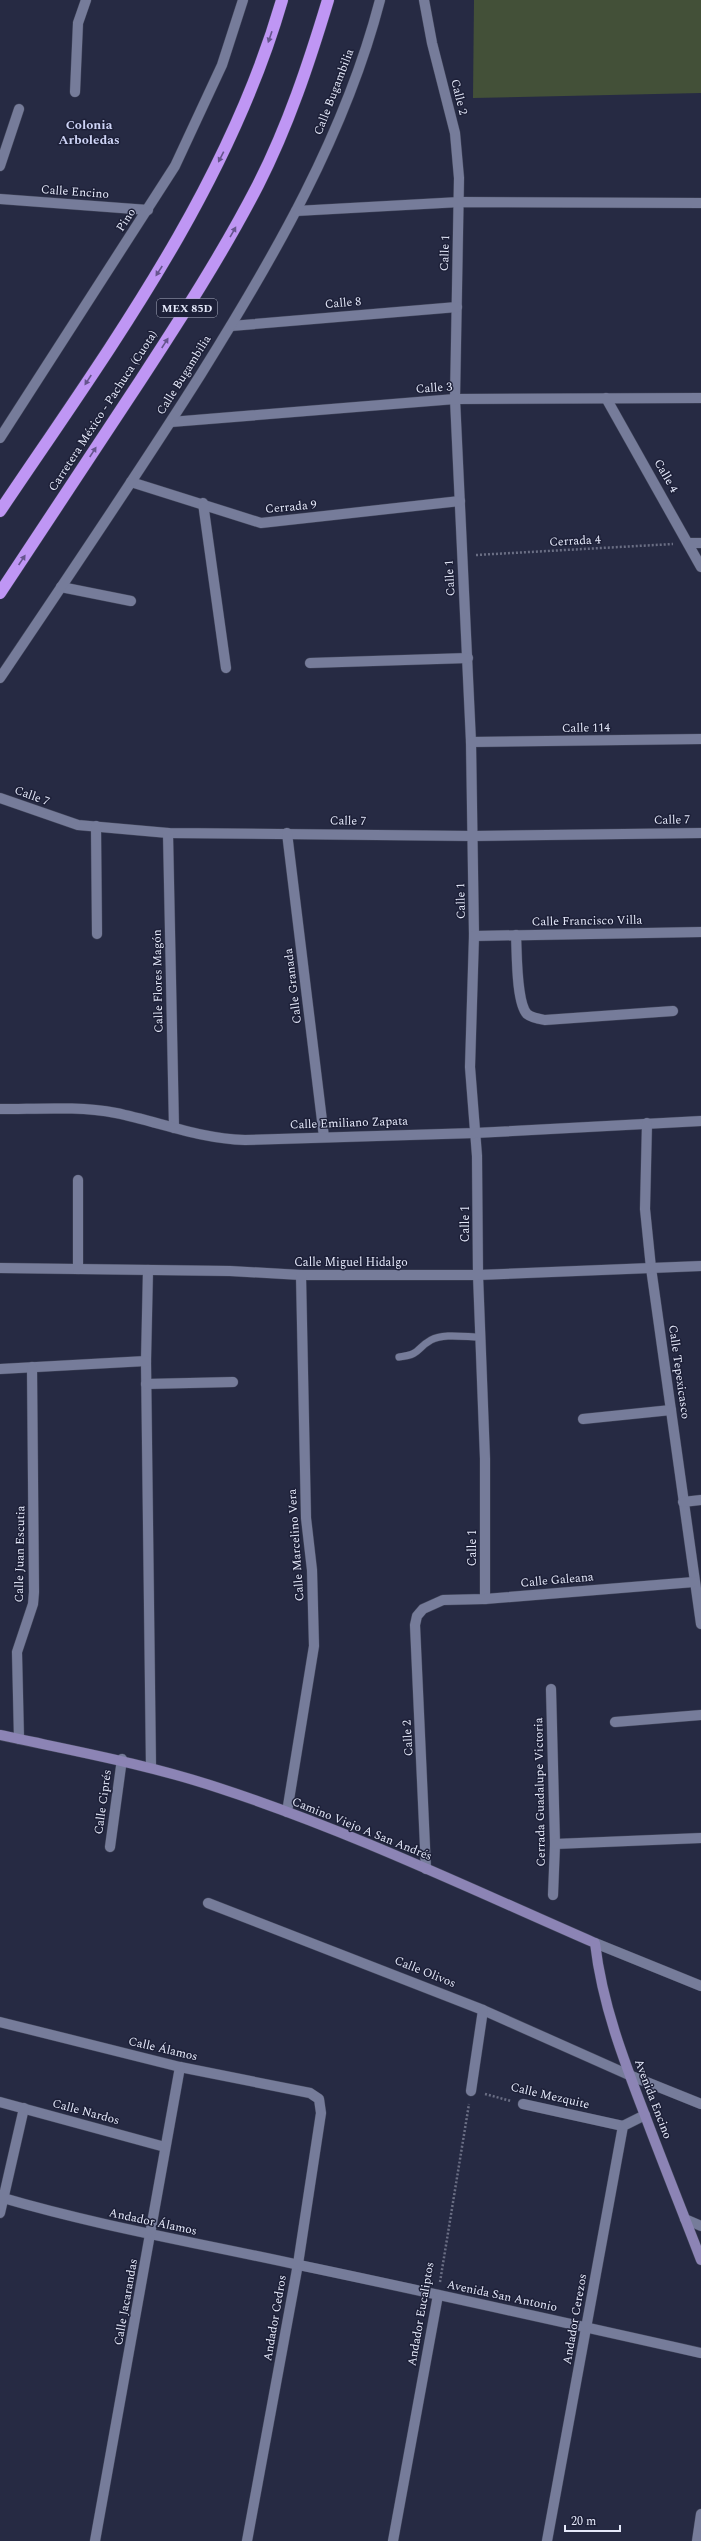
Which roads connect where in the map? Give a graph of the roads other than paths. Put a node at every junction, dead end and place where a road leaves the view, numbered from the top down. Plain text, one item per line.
1 (86, 0) edge
2 (242, 0) edge
3 (282, 0) edge
4 (328, 0) edge
5 (380, 0) edge
6 (424, 0) edge
7 (75, 92) dead end
8 (19, 109) dead end
9 (0, 166) edge
10 (0, 199) edge
11 (460, 202) junction
12 (701, 203) edge
13 (148, 210) junction
14 (296, 211) junction
15 (457, 307) junction
16 (231, 326) junction
17 (606, 398) junction
18 (701, 398) edge
19 (454, 399) junction
20 (171, 422) junction
21 (0, 438) edge
22 (131, 482) junction
23 (460, 501) junction
24 (203, 503) junction
25 (0, 511) edge
26 (701, 543) edge
27 (689, 544) junction
28 (701, 567) edge
29 (61, 587) junction
30 (0, 592) edge
31 (131, 601) dead end
32 (468, 658) junction
33 (310, 663) dead end
34 (226, 668) dead end
35 (0, 678) edge
36 (701, 739) edge
37 (471, 742) junction
38 (0, 798) edge
39 (96, 826) junction
40 (168, 833) junction
41 (287, 833) junction
42 (701, 833) edge
43 (473, 836) junction
44 (701, 932) edge
45 (97, 934) dead end
46 (516, 935) junction
47 (474, 936) junction
48 (673, 1011) dead end
49 (0, 1109) edge
50 (701, 1121) edge
51 (647, 1124) junction
52 (174, 1128) junction
53 (475, 1133) junction
54 (324, 1137) junction
55 (78, 1180) dead end
56 (701, 1266) edge
57 (0, 1268) edge
58 (651, 1268) junction
59 (78, 1269) junction
60 (148, 1270) junction
61 (478, 1274) junction
62 (301, 1275) junction
63 (480, 1337) junction
64 (399, 1357) dead end
65 (146, 1361) junction
66 (32, 1367) junction
67 (0, 1368) edge
68 (233, 1382) dead end
69 (146, 1384) junction
70 (671, 1410) junction
71 (582, 1419) dead end
72 (701, 1500) edge
73 (683, 1502) junction
74 (694, 1582) junction
75 (486, 1599) junction
76 (423, 1609) joint
77 (701, 1624) edge
78 (551, 1689) dead end
79 (701, 1715) edge
80 (615, 1722) dead end
81 (0, 1734) edge
82 (19, 1739) junction
83 (122, 1759) junction
84 (151, 1767) junction
85 (287, 1812) junction
86 (701, 1838) edge
87 (555, 1844) junction
88 (110, 1847) dead end
89 (426, 1869) junction
90 (553, 1895) dead end
91 (208, 1903) dead end
92 (595, 1943) junction
93 (701, 1986) edge
94 (483, 2010) junction
95 (0, 2022) edge
96 (180, 2067) junction
97 (629, 2075) junction
98 (471, 2090) road end
99 (319, 2099) joint
100 (0, 2102) edge
101 (523, 2104) road end
102 (701, 2104) edge
103 (24, 2108) junction
104 (645, 2115) junction
105 (623, 2126) junction
106 (165, 2147) junction
107 (2, 2198) edge
108 (0, 2213) edge
109 (685, 2219) junction
110 (701, 2226) edge
111 (151, 2235) junction
112 (701, 2260) edge
113 (298, 2264) junction
114 (438, 2295) junction
115 (587, 2327) junction
116 (701, 2353) edge
117 (701, 2514) edge
118 (95, 2541) edge
119 (247, 2541) edge
120 (393, 2541) edge
121 (546, 2541) edge
122 (697, 2541) edge

1 - 7 street
2 - 13 street, Pino
3 -> 25 highway, MEX 85D
30 -> 4 highway, Carretera México - Pachuca (Cuota) / MEX 85D
5 - 14 street, Calle Bugambilia
6 - 11 street, Calle 2
8 - 9 street
10 - 13 street, Calle Encino
11 - 12 street
11 - 14 street
11 - 15 street, Calle 1
13 - 21 street, Pino
14 - 16 street, Calle Bugambilia
15 - 16 street, Calle 8
15 - 19 street, Calle 1
16 - 20 street, Calle Bugambilia
17 - 18 street, Calle 3
17 - 19 street, Calle 3
17 - 27 street, Calle 4
19 - 20 street, Calle 3
19 - 23 street, Calle 1
20 - 22 street, Calle Bugambilia
22 - 24 street, Cerrada 9
22 - 29 street, Calle Bugambilia
23 - 24 street, Cerrada 9
23 - 32 street, Calle 1
24 - 34 street
26 - 27 street
27 - 28 street, Calle 4
29 - 31 street
29 - 35 street, Calle Bugambilia
32 - 33 street
32 - 37 street, Calle 1
36 - 37 street, Calle 114
37 - 43 street, Calle 1
38 - 39 street, Calle 7
39 - 40 street, Calle 7
39 - 45 street
40 - 41 street, Calle 7
40 - 52 street, Calle Flores Magón
41 - 43 street, Calle 7
41 - 54 street, Calle Granada
42 - 43 street, Calle 7
43 - 47 street, Calle 1
44 - 46 street, Calle Francisco Villa
46 - 47 street, Calle Francisco Villa
46 - 48 street
47 - 53 street, Calle 1
49 - 52 street, Calle Emiliano Zapata
50 - 51 street, Calle Emiliano Zapata
51 - 53 street, Calle Emiliano Zapata
51 - 58 street, Calle Tepexicasco
52 - 54 street, Calle Emiliano Zapata
53 - 54 street, Calle Emiliano Zapata
53 - 61 street, Calle 1
55 - 59 street
56 - 58 street, Calle Miguel Hidalgo
57 - 59 street, Calle Miguel Hidalgo
58 - 61 street, Calle Miguel Hidalgo
58 - 70 street, Calle Tepexicasco
59 - 60 street, Calle Miguel Hidalgo
60 - 62 street, Calle Miguel Hidalgo
60 - 65 street
61 - 62 street, Calle Miguel Hidalgo
61 - 63 street, Calle 1
62 - 85 street, Calle Marcelino Vera
63 - 64 lane
63 - 75 street, Calle 1
65 - 66 street
65 - 69 street
66 - 67 street
66 - 82 street, Calle Juan Escutia
68 - 69 street
69 - 84 street
70 - 71 street
70 - 73 street, Calle Tepexicasco
72 - 73 street
73 - 74 street, Calle Tepexicasco
74 - 75 street, Calle Galeana
74 - 77 street, Calle Tepexicasco
75 - 76 street, Calle Galeana
76 - 89 street, Calle 2
78 - 87 street, Cerrada Guadalupe Victoria
79 - 80 street
81 - 82 main road, Camino Viejo A San Andrés
82 - 83 main road, Camino Viejo A San Andrés
83 - 84 main road, Camino Viejo A San Andrés
83 - 88 street, Calle Ciprés
84 - 85 main road, Camino Viejo A San Andrés
85 - 89 main road, Camino Viejo A San Andrés
86 - 87 street
87 - 90 street, Cerrada Guadalupe Victoria
89 - 92 main road, Camino Viejo A San Andrés
91 - 94 street, Calle Olivos
92 - 93 street, Camino Viejo A San Andrés
92 - 97 main road, Avenida Encino
94 - 97 street, Calle Olivos
94 - 98 street
95 - 96 street, Calle Álamos
96 - 99 street, Calle Álamos
96 - 106 street, Calle Jacarandas
97 - 102 street, Calle Olivos
97 - 104 main road, Avenida Encino
99 - 113 street, Andador Cedros
100 - 103 street, Calle Nardos
101 - 105 street, Calle Mezquite
103 - 106 street, Calle Nardos
103 - 107 street
104 - 105 street
104 - 109 main road, Avenida Encino
105 - 115 street, Andador Cerezos
106 - 111 street, Calle Jacarandas
107 - 108 street
107 - 111 street, Andador Álamos
109 - 110 street
109 - 112 main road, Avenida Encino
111 - 113 street, Andador Álamos
111 - 118 street, Calle Jacarandas
113 - 114 street, Avenida San Antonio
113 - 119 street, Andador Cedros
114 - 115 street, Avenida San Antonio
114 - 120 street, Andador Eucaliptos
115 - 116 street, Avenida San Antonio
115 - 121 street, Andador Cerezos
117 - 122 street

